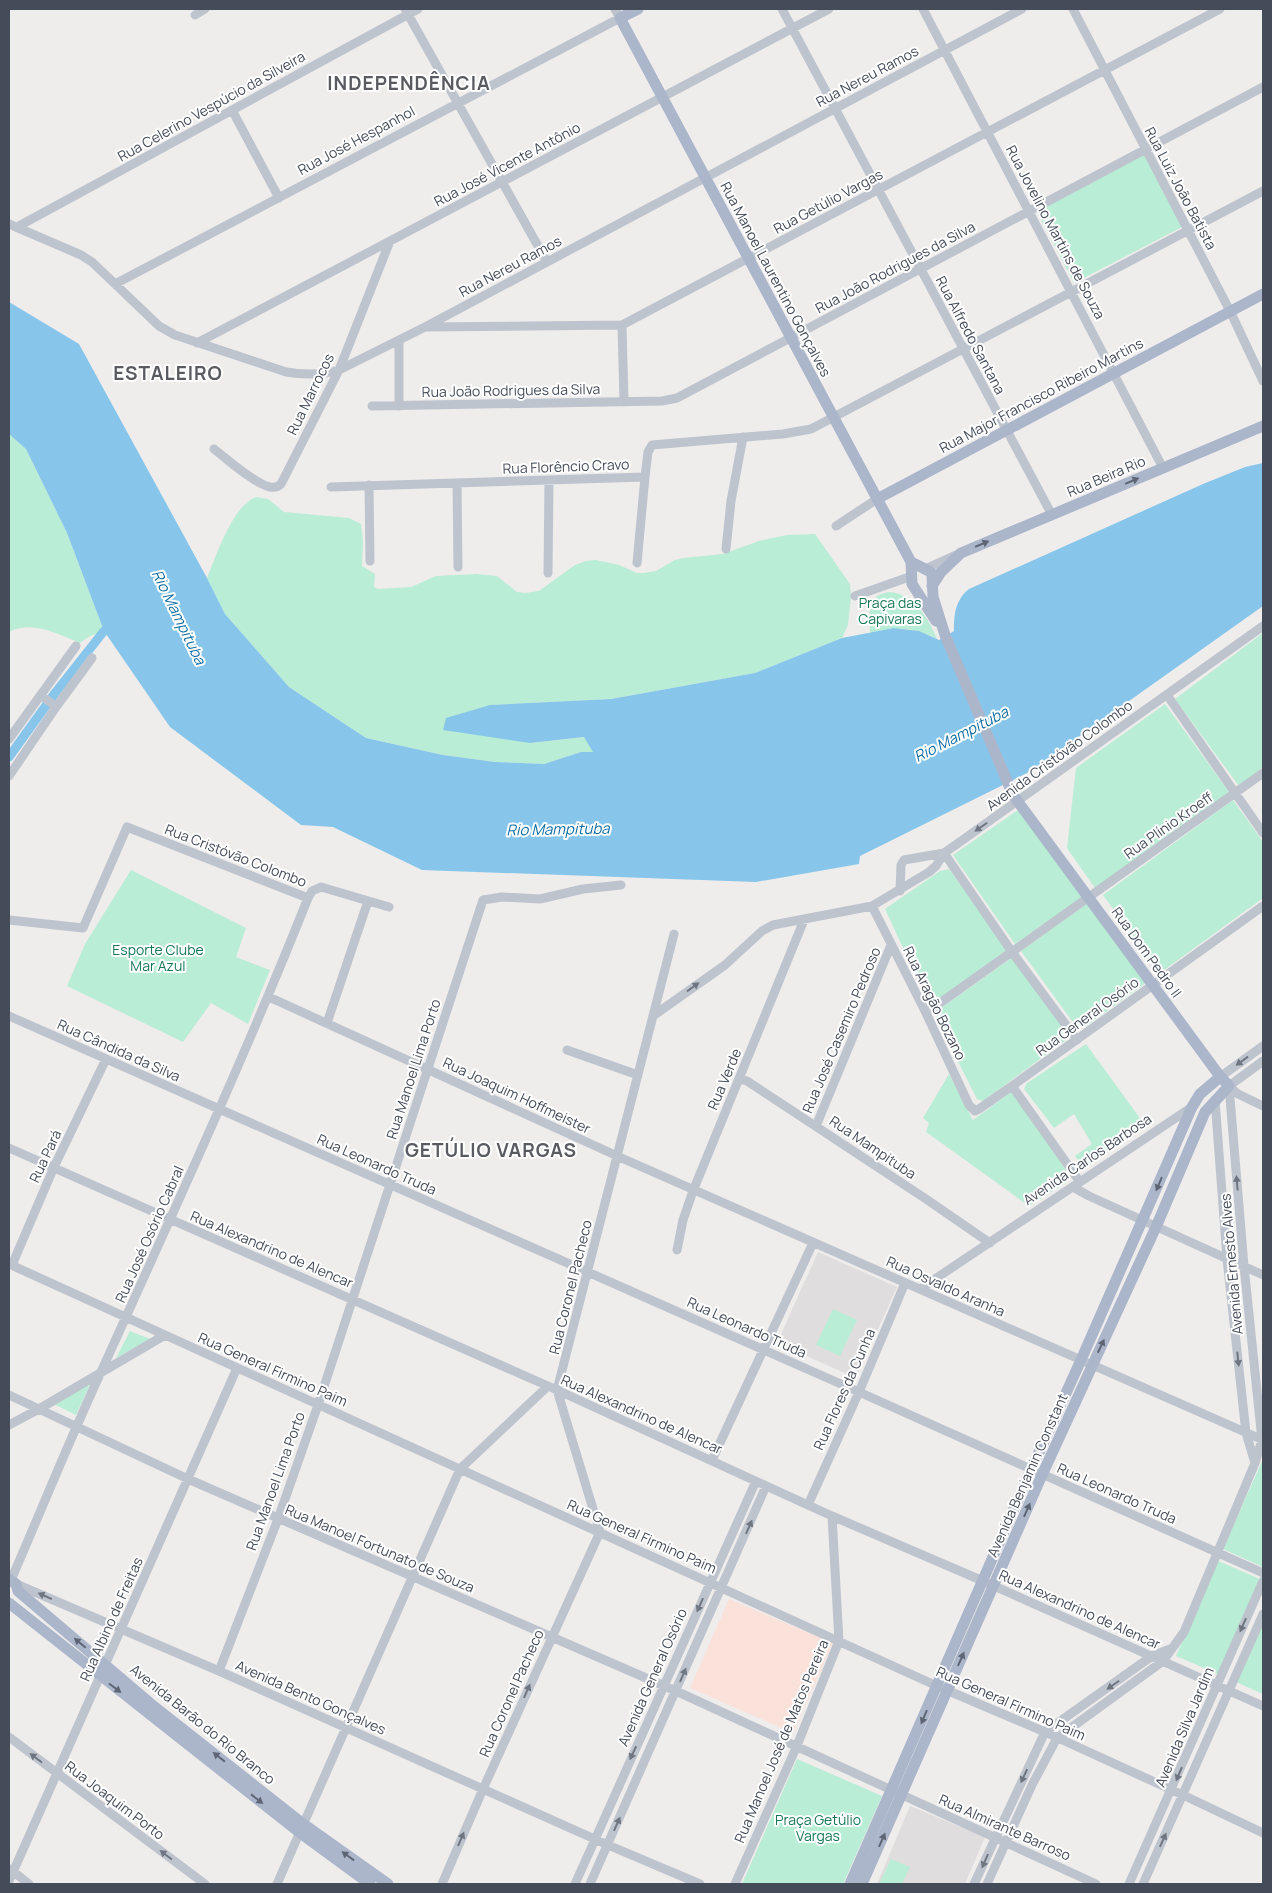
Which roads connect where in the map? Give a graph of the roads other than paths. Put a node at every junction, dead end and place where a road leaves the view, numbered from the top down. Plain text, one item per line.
1 (205, 9) edge
2 (418, 9) edge
3 (638, 9) edge
4 (782, 9) edge
5 (829, 9) edge
6 (923, 9) edge
7 (1022, 9) edge
8 (1073, 9) edge
9 (1220, 9) edge
10 (407, 12) edge
11 (617, 13) edge
12 (195, 14) dead end
13 (792, 28) junction
14 (945, 50) junction
15 (1105, 70) junction
16 (1263, 87) edge
17 (662, 97) junction
18 (458, 103) junction
19 (835, 108) junction
20 (232, 110) junction
21 (988, 132) junction
22 (1146, 149) junction
23 (705, 178) junction
24 (502, 181) junction
25 (879, 190) junction
26 (1263, 191) edge
27 (279, 198) junction
28 (1030, 211) junction
29 (13, 226) edge
30 (1188, 230) junction
31 (390, 241) junction
32 (748, 259) junction
33 (548, 262) junction
34 (921, 269) junction
35 (115, 284) junction
36 (1072, 292) junction
37 (1263, 294) edge
38 (1230, 311) junction
39 (622, 325) junction
40 (425, 327) junction
41 (791, 338) junction
42 (398, 341) junction
43 (197, 343) junction
44 (964, 349) junction
45 (339, 370) junction
46 (1114, 373) junction
47 (1263, 381) edge
48 (624, 402) junction
49 (372, 406) dead end
50 (399, 406) junction
51 (833, 418) junction
52 (1263, 426) edge
53 (1007, 430) junction
54 (743, 437) junction
55 (214, 449) dead end
56 (1163, 468) junction
57 (644, 477) junction
58 (549, 481) junction
59 (456, 483) junction
60 (369, 486) junction
61 (331, 487) dead end
62 (877, 499) junction
63 (1052, 515) junction
64 (836, 526) dead end
65 (726, 549) dead end
66 (961, 553) junction
67 (370, 561) dead end
68 (912, 562) junction
69 (637, 563) dead end
70 (458, 567) dead end
71 (925, 569) junction
72 (548, 573) dead end
73 (912, 576) junction
74 (891, 583) junction
75 (932, 585) junction
76 (915, 589) junction
77 (856, 596) dead end
78 (1263, 626) edge
79 (945, 635) junction
80 (76, 646) dead end
81 (92, 658) dead end
82 (40, 695) junction
83 (1166, 695) junction
84 (56, 707) junction
85 (9, 739) edge
86 (1263, 774) edge
87 (9, 776) edge
88 (1235, 794) junction
89 (1018, 802) junction
90 (1263, 833) edge
91 (944, 853) junction
92 (621, 885) dead end
93 (900, 890) junction
94 (308, 898) junction
95 (1089, 898) junction
96 (368, 901) junction
97 (872, 906) junction
98 (1263, 906) edge
99 (389, 907) dead end
100 (9, 920) edge
101 (804, 920) junction
102 (674, 934) dead end
103 (891, 945) junction
104 (1012, 952) junction
105 (1153, 985) junction
106 (268, 997) junction
107 (926, 1013) junction
108 (9, 1016) edge
109 (653, 1016) junction
110 (327, 1023) junction
111 (1076, 1040) junction
112 (1263, 1046) edge
113 (567, 1050) dead end
114 (106, 1059) junction
115 (1263, 1061) edge
116 (427, 1069) junction
117 (638, 1075) junction
118 (739, 1079) junction
119 (1224, 1082) junction
120 (1012, 1086) junction
121 (1215, 1100) junction
122 (1263, 1106) edge
123 (1192, 1107) junction
124 (219, 1110) junction
125 (975, 1111) joint
126 (816, 1126) junction
127 (9, 1148) edge
128 (617, 1157) junction
129 (54, 1167) junction
130 (1175, 1183) junction
131 (1076, 1184) junction
132 (390, 1185) junction
133 (693, 1190) junction
134 (171, 1220) junction
135 (1143, 1221) junction
136 (1156, 1227) junction
137 (813, 1243) junction
138 (990, 1243) junction
139 (678, 1250) dead end
140 (1227, 1259) junction
141 (10, 1265) edge
142 (1244, 1266) junction
143 (588, 1271) junction
144 (1263, 1275) edge
145 (905, 1283) junction
146 (920, 1290) junction
147 (353, 1299) junction
148 (126, 1317) junction
149 (165, 1335) junction
150 (763, 1350) junction
151 (1081, 1360) junction
152 (1092, 1365) junction
153 (238, 1368) junction
154 (100, 1372) junction
155 (548, 1386) junction
156 (557, 1390) junction
157 (859, 1392) junction
158 (9, 1395) edge
159 (318, 1404) junction
160 (39, 1409) junction
161 (9, 1425) edge
162 (77, 1426) junction
163 (1246, 1433) junction
164 (1263, 1440) edge
165 (712, 1460) junction
166 (1255, 1463) junction
167 (460, 1469) junction
168 (1031, 1470) junction
169 (1042, 1475) junction
170 (188, 1479) junction
171 (756, 1481) junction
172 (766, 1486) junction
173 (808, 1505) junction
174 (832, 1516) junction
175 (278, 1518) junction
176 (600, 1532) junction
177 (1219, 1552) junction
178 (1263, 1573) edge
179 (412, 1576) junction
180 (1263, 1581) edge
181 (710, 1582) junction
182 (14, 1584) edge
183 (988, 1584) junction
184 (721, 1588) junction
185 (9, 1602) edge
186 (1263, 1614) edge
187 (122, 1630) junction
188 (551, 1636) junction
189 (839, 1641) junction
190 (1170, 1649) junction
191 (1152, 1656) junction
192 (1163, 1661) junction
193 (106, 1665) junction
194 (219, 1671) junction
195 (101, 1677) junction
196 (1216, 1685) junction
197 (664, 1686) junction
198 (942, 1688) junction
199 (676, 1691) junction
200 (1229, 1691) junction
201 (1263, 1706) edge
202 (347, 1728) junction
203 (1045, 1732) junction
204 (9, 1737) edge
205 (1057, 1738) junction
206 (796, 1748) junction
207 (57, 1773) junction
208 (483, 1789) junction
209 (1172, 1790) junction
210 (897, 1794) junction
211 (1183, 1794) junction
212 (301, 1828) junction
213 (1263, 1834) edge
214 (594, 1838) junction
215 (995, 1838) junction
216 (1006, 1842) junction
217 (608, 1845) junction
218 (865, 1865) junction
219 (11, 1870) edge
220 (9, 1881) edge
221 (30, 1884) edge
222 (205, 1884) edge
223 (277, 1884) edge
224 (370, 1884) edge
225 (388, 1884) edge
226 (442, 1884) edge
227 (575, 1884) edge
228 (590, 1884) edge
229 (700, 1884) edge
230 (735, 1884) edge
231 (850, 1884) edge
232 (862, 1884) edge
233 (974, 1884) edge
234 (987, 1884) edge
235 (1096, 1884) edge
236 (1129, 1884) edge
237 (1143, 1884) edge

1 - 12 street
2 - 10 street, Rua Celerino Vespúcio da Silveira
3 - 11 main road, Rua José Hespanhol
4 - 13 street, Rua Alfredo Santana
5 - 13 street, Rua José Vicente Antônio
6 - 14 street, Rua Jovelino Martins de Souza
7 - 14 street, Rua Nereu Ramos
8 - 15 street, Rua Luiz João Batista
9 - 15 street, Rua Getúlio Vargas
10 - 18 street
10 - 20 street, Rua Celerino Vespúcio da Silveira
11 - 17 main road, Rua Manoel Laurentino Gonçalves
11 - 18 street, Rua José Hespanhol
13 - 17 street, Rua José Vicente Antônio
13 - 19 street, Rua Alfredo Santana
14 - 19 street, Rua Nereu Ramos
14 - 21 street, Rua Jovelino Martins de Souza
15 - 21 street, Rua Getúlio Vargas
15 - 22 street, Rua Luiz João Batista
16 - 22 street, Rua João Rodrigues da Silva
17 - 23 main road, Rua Manoel Laurentino Gonçalves
17 - 24 street, Rua José Vicente Antônio
18 - 24 street
18 - 27 street, Rua José Hespanhol
19 - 23 street, Rua Nereu Ramos
19 - 25 street, Rua Alfredo Santana
20 - 27 street
20 - 29 street, Rua Celerino Vespúcio da Silveira
21 - 25 street, Rua Getúlio Vargas
21 - 28 street, Rua Jovelino Martins de Souza
22 - 28 street, Rua João Rodrigues da Silva
22 - 30 street, Rua Luiz João Batista
23 - 32 main road, Rua Manoel Laurentino Gonçalves
23 - 33 street, Rua Nereu Ramos
24 - 31 street, Rua José Vicente Antônio
24 - 33 street
25 - 32 street, Rua Getúlio Vargas
25 - 34 street, Rua Alfredo Santana
26 - 30 street, Rua Florêncio Cravo
27 - 35 street, Rua José Hespanhol
28 - 34 street, Rua João Rodrigues da Silva
28 - 36 street, Rua Jovelino Martins de Souza
29 - 35 street, Rua Nereu Ramos
30 - 36 street, Rua Florêncio Cravo
30 - 38 street, Rua Luiz João Batista
31 - 43 street, Rua José Vicente Antônio
31 - 45 street, Rua Marrocos
32 - 39 street, Rua Getúlio Vargas
32 - 41 main road, Rua Manoel Laurentino Gonçalves
33 - 40 street, Rua Nereu Ramos
34 - 41 street, Rua João Rodrigues da Silva
34 - 44 street, Rua Alfredo Santana
35 - 43 street, Rua Nereu Ramos
36 - 44 street, Rua Florêncio Cravo
36 - 46 street, Rua Jovelino Martins de Souza
37 - 38 main road, Rua Major Francisco Ribeiro Martins
38 - 46 main road, Rua Major Francisco Ribeiro Martins
38 - 47 street, Rua Luiz João Batista
39 - 40 street, Rua Getúlio Vargas
39 - 48 street
40 - 42 street, Rua Nereu Ramos
41 - 48 street, Rua João Rodrigues da Silva
41 - 51 main road, Rua Manoel Laurentino Gonçalves
42 - 45 street, Rua Nereu Ramos
42 - 50 street
43 - 45 street, Rua Nereu Ramos
44 - 51 street, Rua Florêncio Cravo
44 - 53 street, Rua Alfredo Santana
45 - 55 street, Rua Marrocos
46 - 53 main road, Rua Major Francisco Ribeiro Martins
46 - 56 street, Rua Jovelino Martins de Souza
48 - 50 street, Rua João Rodrigues da Silva
49 - 50 street, Rua João Rodrigues da Silva
51 - 54 street, Rua Florêncio Cravo
51 - 62 main road, Rua Manoel Laurentino Gonçalves
52 - 56 main road, Rua Beira Rio
53 - 62 main road, Rua Major Francisco Ribeiro Martins
53 - 63 street, Rua Alfredo Santana
54 - 57 street, Rua Florêncio Cravo
54 - 65 street
63 -> 56 main road, Rua Beira Rio
57 - 58 street, Rua Florêncio Cravo
57 - 69 street
58 - 59 street, Rua Florêncio Cravo
58 - 72 street
59 - 60 street, Rua Florêncio Cravo
59 - 70 street
60 - 61 street, Rua Florêncio Cravo
60 - 67 street
62 - 64 street, Rua Major Francisco Ribeiro Martins
62 - 68 main road, Rua Manoel Laurentino Gonçalves
66 -> 63 main road, Rua Beira Rio
66 - 71 street, Rua Beira Rio
66 - 75 main road, Rua Beira Rio
68 - 71 main road
68 - 73 main road, Rua Manoel Laurentino Gonçalves
71 - 73 main road, Rua Beira Rio
71 - 75 main road
73 - 74 street, Rua Beira Rio
73 - 76 main road, Rua Manoel Laurentino Gonçalves
74 - 76 street
74 - 77 street, Rua Beira Rio
75 - 76 main road
75 - 79 main road
76 - 79 main road, Rua Manoel Laurentino Gonçalves
78 - 83 street, Avenida Cristóvão Colombo
79 - 89 main road, Rua Dom Pedro II
80 - 82 street
81 - 84 street
82 - 84 street
82 - 85 street
83 - 88 street
83 - 89 street, Avenida Cristóvão Colombo
84 - 87 street
86 - 88 street, Rua Plínio Kroeff
88 - 90 street
88 - 95 street, Rua Plínio Kroeff
89 -> 91 street, Avenida Cristóvão Colombo
89 - 95 main road, Rua Dom Pedro II
91 - 93 street, Avenida Cristóvão Colombo
91 - 93 street
91 - 104 street
92 - 116 street, Rua Manoel Lima Porto
93 - 97 street, Avenida Cristóvão Colombo
94 - 96 street, Rua Cristóvão Colombo
94 - 100 street, Rua Cristóvão Colombo
94 - 106 street, Rua José Osório Cabral
95 - 104 street, Rua Plínio Kroeff
95 - 105 main road, Rua Dom Pedro II
96 - 99 street, Rua Cristóvão Colombo
96 - 110 street
97 - 101 street, Avenida Cristóvão Colombo
97 - 103 street, Rua Aragão Bozano
98 - 105 street, Rua General Osório
109 -> 101 street, Avenida Cristóvão Colombo
101 - 118 street, Rua Verde
102 - 109 street, Rua Coronel Pacheco
103 - 107 street, Rua Aragão Bozano
103 - 126 street, Rua José Casemiro Pedroso
104 - 107 street, Rua Plínio Kroeff
104 - 111 street
105 - 111 street, Rua General Osório
105 - 119 main road, Rua Dom Pedro II
106 - 110 street, Rua Joaquim Hoffmeister
106 - 124 street, Rua José Osório Cabral
107 - 125 street, Rua Aragão Bozano
108 - 114 street, Rua Cândida da Silva
109 - 117 street, Rua Coronel Pacheco
110 - 116 street, Rua Joaquim Hoffmeister
111 - 120 street, Rua General Osório
112 -> 119 street, Avenida Carlos Barbosa
113 - 117 street
114 - 124 street, Rua Cândida da Silva
114 - 129 street, Rua Pará
115 - 119 street, Avenida Carlos Barbosa
116 - 128 street, Rua Joaquim Hoffmeister
116 - 132 street, Rua Manoel Lima Porto
117 - 128 street, Rua Coronel Pacheco
118 - 126 street, Rua Mampituba
118 - 133 street, Rua Verde
119 - 121 main road, Avenida Benjamin Constant
119 - 122 street, Rua Dom Pedro II
119 - 123 main road, Avenida Carlos Barbosa
119 - 130 main road
142 -> 119 street, Avenida Ernesto Alves
120 - 125 street, Rua General Osório
120 - 131 street
121 - 130 main road, Avenida Benjamin Constant
121 - 140 street, Avenida Ernesto Alves
123 - 131 street, Avenida Carlos Barbosa
123 -> 135 main road, Avenida Benjamin Constant
124 - 132 street, Rua Leonardo Truda
124 - 134 street, Rua José Osório Cabral
126 - 138 street, Rua Mampituba
127 - 129 street, Rua Alexandrino de Alencar
128 - 133 street, Rua Osvaldo Aranha
128 - 143 street, Rua Coronel Pacheco
129 - 134 street, Rua Alexandrino de Alencar
129 - 141 street, Rua Pará
130 - 136 main road, Avenida Benjamin Constant
131 - 135 street
131 - 138 street, Avenida Carlos Barbosa
132 - 143 street, Rua Leonardo Truda
132 - 147 street, Rua Manoel Lima Porto
133 - 137 street, Rua Osvaldo Aranha
133 - 139 street, Rua Verde
134 - 147 street, Rua Alexandrino de Alencar
134 - 148 street, Rua José Osório Cabral
135 - 136 street
135 - 151 main road, Avenida Benjamin Constant
136 - 140 street
152 -> 136 main road, Avenida Benjamin Constant
137 - 145 street, Rua Osvaldo Aranha
137 - 150 street
138 - 146 street, Avenida Carlos Barbosa
140 - 142 street
140 -> 163 street, Avenida Ernesto Alves
141 - 148 street, Rua General Firmino Paim
142 - 144 street
142 - 164 street, Avenida Ernesto Alves
143 - 150 street, Rua Leonardo Truda
143 - 156 street, Rua Coronel Pacheco
145 - 146 street, Rua Osvaldo Aranha
145 - 157 street, Rua Flores da Cunha
146 - 151 street, Rua Osvaldo Aranha
147 - 155 street, Rua Alexandrino de Alencar
147 - 159 street, Rua Manoel Lima Porto
148 - 149 street, Rua General Firmino Paim
148 - 154 street, Rua José Osório Cabral
149 - 153 street, Rua General Firmino Paim
149 - 154 street
150 - 157 street, Rua Leonardo Truda
150 - 165 street
151 - 152 street, Rua Osvaldo Aranha
151 - 168 main road, Avenida Benjamin Constant
152 - 163 street, Rua Osvaldo Aranha
152 - 169 main road, Avenida Benjamin Constant
153 - 159 street, Rua General Firmino Paim
153 - 170 street, Rua Albino de Freitas
154 - 160 street
154 - 162 street, Rua José Osório Cabral
155 - 156 street, Rua Alexandrino de Alencar
155 - 167 street
156 - 165 street, Rua Alexandrino de Alencar
156 - 176 street
157 - 168 street, Rua Leonardo Truda
157 - 173 street, Rua Flores da Cunha
158 - 160 street, Rua Manoel Fortunato de Souza
159 - 167 street, Rua General Firmino Paim
159 - 175 street, Rua Manoel Lima Porto
160 - 161 street
160 - 162 street, Rua Manoel Fortunato de Souza
162 - 170 street, Rua Manoel Fortunato de Souza
162 - 182 street, Rua José Osório Cabral
163 - 164 street, Rua Osvaldo Aranha
163 - 166 street, Avenida Ernesto Alves
164 - 166 street
165 - 171 street, Rua Alexandrino de Alencar
166 - 177 street
167 - 176 street, Rua General Firmino Paim
167 - 179 street
168 - 169 street, Rua Leonardo Truda
168 - 183 main road, Avenida Benjamin Constant
169 - 177 street, Rua Leonardo Truda
183 -> 169 main road, Avenida Benjamin Constant
170 - 175 street, Rua Manoel Fortunato de Souza
170 - 187 street, Rua Albino de Freitas
171 - 172 street, Rua Alexandrino de Alencar
171 - 181 street, Avenida General Osório
172 - 173 street, Rua Alexandrino de Alencar
184 -> 172 street, Avenida General Osório
173 - 174 street, Rua Alexandrino de Alencar
174 - 183 street, Rua Alexandrino de Alencar
174 - 189 street, Rua Manoel José de Matos Pereira
175 - 179 street, Rua Manoel Fortunato de Souza
175 - 194 street, Rua Manoel Lima Porto
176 - 181 street, Rua General Firmino Paim
176 - 188 street, Rua Coronel Pacheco
177 - 178 street, Rua Leonardo Truda
177 - 190 street
179 - 188 street, Rua Manoel Fortunato de Souza
179 - 202 street
180 -> 196 street, Avenida Silva Jardim
181 - 184 street, Rua General Firmino Paim
181 -> 197 street, Avenida General Osório
182 - 185 main road
187 -> 182 street, Avenida Bento Gonçalves
193 -> 182 main road, Avenida Barão do Rio Branco
183 - 191 street, Rua Alexandrino de Alencar
183 - 198 main road, Avenida Benjamin Constant
184 - 189 street, Rua General Firmino Paim
199 -> 184 street, Avenida General Osório
185 - 195 main road, Avenida Barão do Rio Branco
186 - 200 street, Avenida Silva Jardim
187 - 193 street, Rua Albino de Freitas
187 - 194 street, Avenida Bento Gonçalves
188 - 197 street, Rua Manoel Fortunato de Souza
208 -> 188 street, Rua Coronel Pacheco
189 - 198 street, Rua General Firmino Paim
189 - 206 street, Rua Manoel José de Matos Pereira
190 - 191 street
190 - 192 street
191 - 192 street, Rua Alexandrino de Alencar
191 -> 203 street
192 - 196 street, Rua Alexandrino de Alencar
192 - 205 street
193 - 195 street, Rua Albino de Freitas
212 -> 193 main road, Avenida Barão do Rio Branco
194 - 202 street, Avenida Bento Gonçalves
195 - 207 street, Rua Albino de Freitas
195 -> 212 main road, Avenida Barão do Rio Branco
196 - 200 street, Rua Alexandrino de Alencar
196 -> 209 street, Avenida Silva Jardim
197 - 199 street, Rua Manoel Fortunato de Souza
197 -> 214 street, Avenida General Osório
198 - 203 street, Rua General Firmino Paim
198 - 210 main road, Avenida Benjamin Constant
199 - 206 street, Rua Almirante Barroso
217 -> 199 street, Avenida General Osório
200 - 201 street, Rua Alexandrino de Alencar
200 - 211 street, Avenida Silva Jardim
202 - 208 street, Avenida Bento Gonçalves
202 - 212 street
203 - 205 street, Rua General Firmino Paim
203 -> 215 street
207 -> 204 street, Rua Joaquim Porto
205 - 209 street, Rua General Firmino Paim
205 - 216 street
206 - 210 street, Rua Almirante Barroso
206 - 230 street, Rua Manoel José de Matos Pereira
207 - 219 street, Rua Albino de Freitas
222 -> 207 street, Rua Joaquim Porto
208 - 214 street, Avenida Bento Gonçalves
226 -> 208 street, Rua Coronel Pacheco
209 - 211 street, Rua General Firmino Paim
209 - 236 street, Avenida Silva Jardim
210 - 215 street, Rua Almirante Barroso
210 - 218 main road, Avenida Benjamin Constant
211 - 213 street, Rua General Firmino Paim
237 -> 211 street, Avenida Silva Jardim
212 - 223 street
212 - 224 main road, Avenida Barão do Rio Branco
225 -> 212 main road, Avenida Barão do Rio Branco
214 - 217 street, Avenida Bento Gonçalves
214 - 227 street, Avenida General Osório
215 - 216 street, Rua Almirante Barroso
215 -> 233 street
216 - 234 street
216 - 235 street, Rua Almirante Barroso
217 - 228 street, Avenida General Osório
217 - 229 street, Avenida Bento Gonçalves
218 - 231 main road, Avenida Benjamin Constant
218 - 232 main road, Avenida Benjamin Constant
219 - 220 street, Rua Albino de Freitas
219 - 221 street

